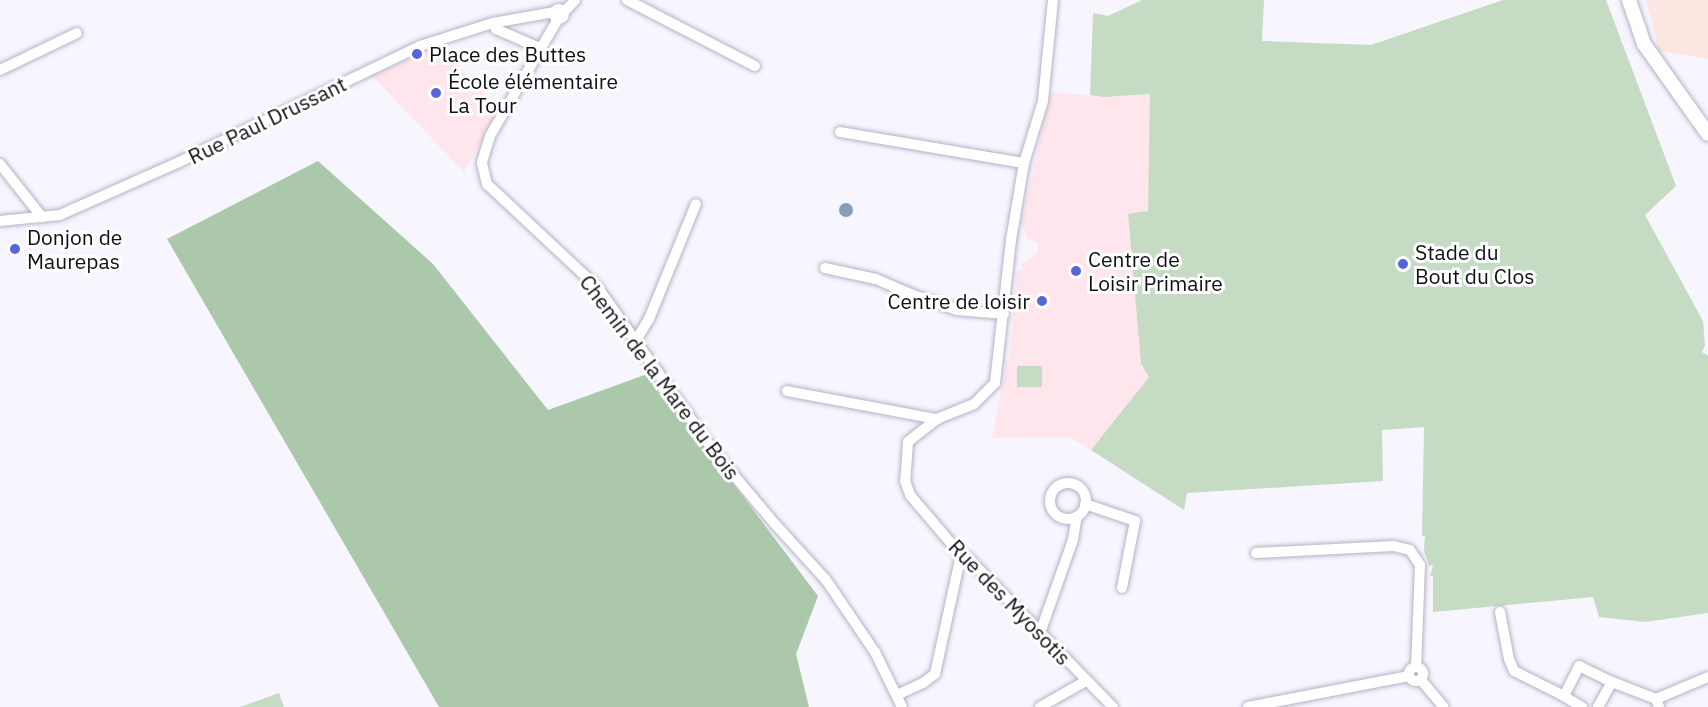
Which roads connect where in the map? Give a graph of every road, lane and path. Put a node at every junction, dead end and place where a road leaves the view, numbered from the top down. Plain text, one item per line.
1 (575, 0) edge
2 (627, 0) edge
3 (1053, 0) edge
4 (1629, 0) edge
5 (559, 14) junction
6 (493, 23) junction
7 (78, 33) dead end
8 (540, 48) junction
9 (755, 66) dead end
10 (0, 70) edge
11 (840, 132) dead end
12 (1708, 134) edge
13 (1024, 163) junction
14 (0, 164) edge
15 (696, 204) dead end
16 (42, 217) junction
17 (0, 221) edge
18 (825, 268) dead end
19 (1004, 314) junction
20 (635, 342) junction
21 (788, 391) dead end
22 (937, 419) junction
23 (1085, 504) junction
24 (1077, 516) junction
25 (1256, 553) dead end
26 (961, 555) junction
27 (1122, 588) dead end
28 (1500, 612) dead end
29 (1040, 633) junction
30 (1413, 671) junction
31 (1708, 677) edge
32 (1086, 681) junction
33 (1612, 682) junction
34 (897, 695) junction
35 (1564, 696) junction
36 (1658, 703) edge
37 (902, 707) edge
38 (1040, 707) edge
39 (1113, 707) edge
40 (1248, 707) edge
41 (1444, 707) edge
42 (1582, 707) edge
43 (1598, 707) edge

1 - 5 street
2 - 9 street
3 - 13 street
4 - 12 street
5 - 6 street
5 - 8 street
6 - 8 street
6 - 16 street, Rue Paul Drussant
7 - 10 street
8 - 20 street, Chemin de la Mare du Bois
11 - 13 street
13 - 19 street
14 - 16 street
15 - 20 street
16 - 17 street, Rue Paul Drussant
18 - 19 street
19 - 22 street
20 - 34 street, Chemin de la Mare du Bois
21 - 22 street
22 - 26 street, Rue des Myosotis
23 - 24 street
23 - 24 street
23 - 27 street
24 - 29 street
25 - 30 street
26 - 29 street, Rue des Myosotis
26 - 34 street
28 - 35 street
29 - 32 street, Rue des Myosotis
30 - 40 street
30 - 41 street
31 - 36 street
32 - 38 street
32 - 39 street, Rue des Myosotis
33 - 35 street
33 - 36 street
33 - 43 street
34 - 37 street, Chemin de la Mare du Bois
35 - 42 street

